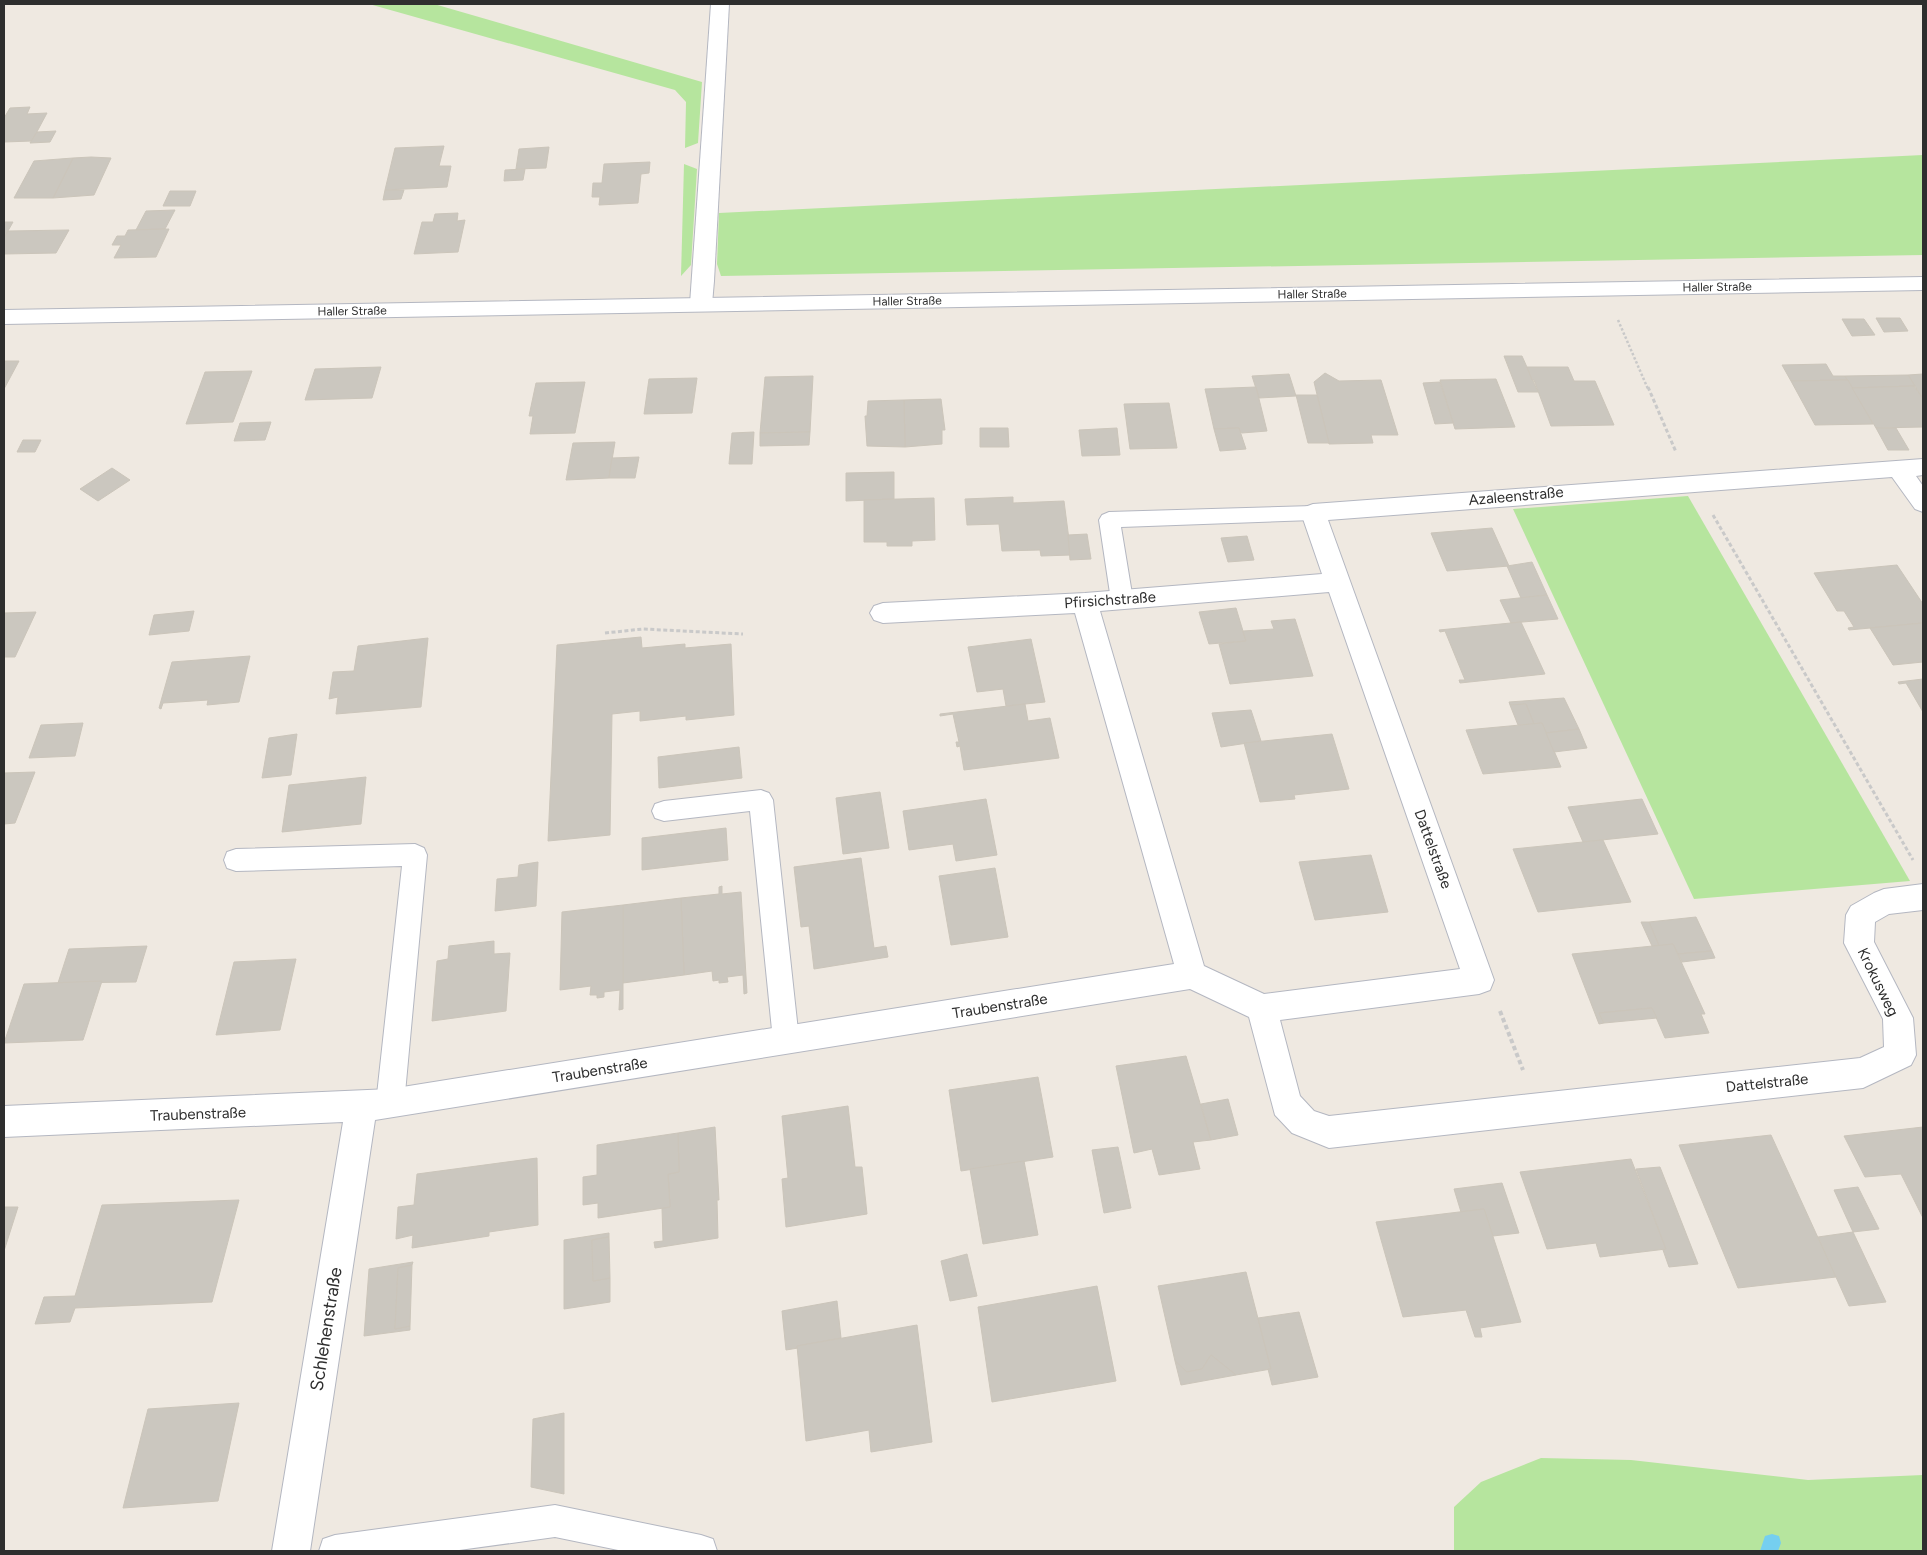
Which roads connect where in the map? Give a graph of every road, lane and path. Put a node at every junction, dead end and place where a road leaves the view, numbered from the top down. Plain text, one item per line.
1 (720, 4) edge
2 (1923, 283) edge
3 (701, 304) junction
4 (4, 317) edge
5 (1624, 318) dead end
6 (1898, 468) junction
7 (1923, 468) edge
8 (1690, 483) junction
9 (1923, 503) edge
10 (1313, 512) junction
11 (1109, 520) joint
12 (1338, 582) junction
13 (1122, 600) junction
14 (1085, 602) junction
15 (883, 613) dead end
16 (605, 633) dead end
17 (743, 634) dead end
18 (664, 811) dead end
19 (236, 860) dead end
20 (1913, 861) dead end
21 (1923, 897) edge
22 (1192, 975) junction
23 (1479, 980) junction
24 (1262, 1008) junction
25 (786, 1040) junction
26 (1900, 1055) joint
27 (375, 1106) junction
28 (1536, 1109) junction
29 (4, 1122) edge
30 (291, 1551) edge
31 (335, 1551) edge
32 (701, 1551) edge

1 - 3 street
2 - 3 street, Haller Straße
3 - 4 street, Haller Straße
5 - 8 path
6 - 7 street, Azaleenstraße
6 - 8 street, Azaleenstraße
6 - 9 street
8 - 10 street, Azaleenstraße
8 - 20 path
10 - 11 lane, Azaleenstraße
10 - 12 street, Dattelstraße
11 - 13 lane
12 - 13 street, Pfirsichstraße
12 - 23 street, Dattelstraße
13 - 14 street, Pfirsichstraße
14 - 15 street, Pfirsichstraße
14 - 22 street
16 - 17 path
18 - 25 lane
19 - 27 lane
21 - 26 street, Krokusweg
22 - 24 street
22 - 25 street, Traubenstraße
23 - 24 street
23 - 28 path
24 - 28 street, Dattelstraße
25 - 27 street, Traubenstraße
26 - 28 street, Dattelstraße
27 - 29 street, Traubenstraße
27 - 30 street, Schlehenstraße
31 - 32 lane

